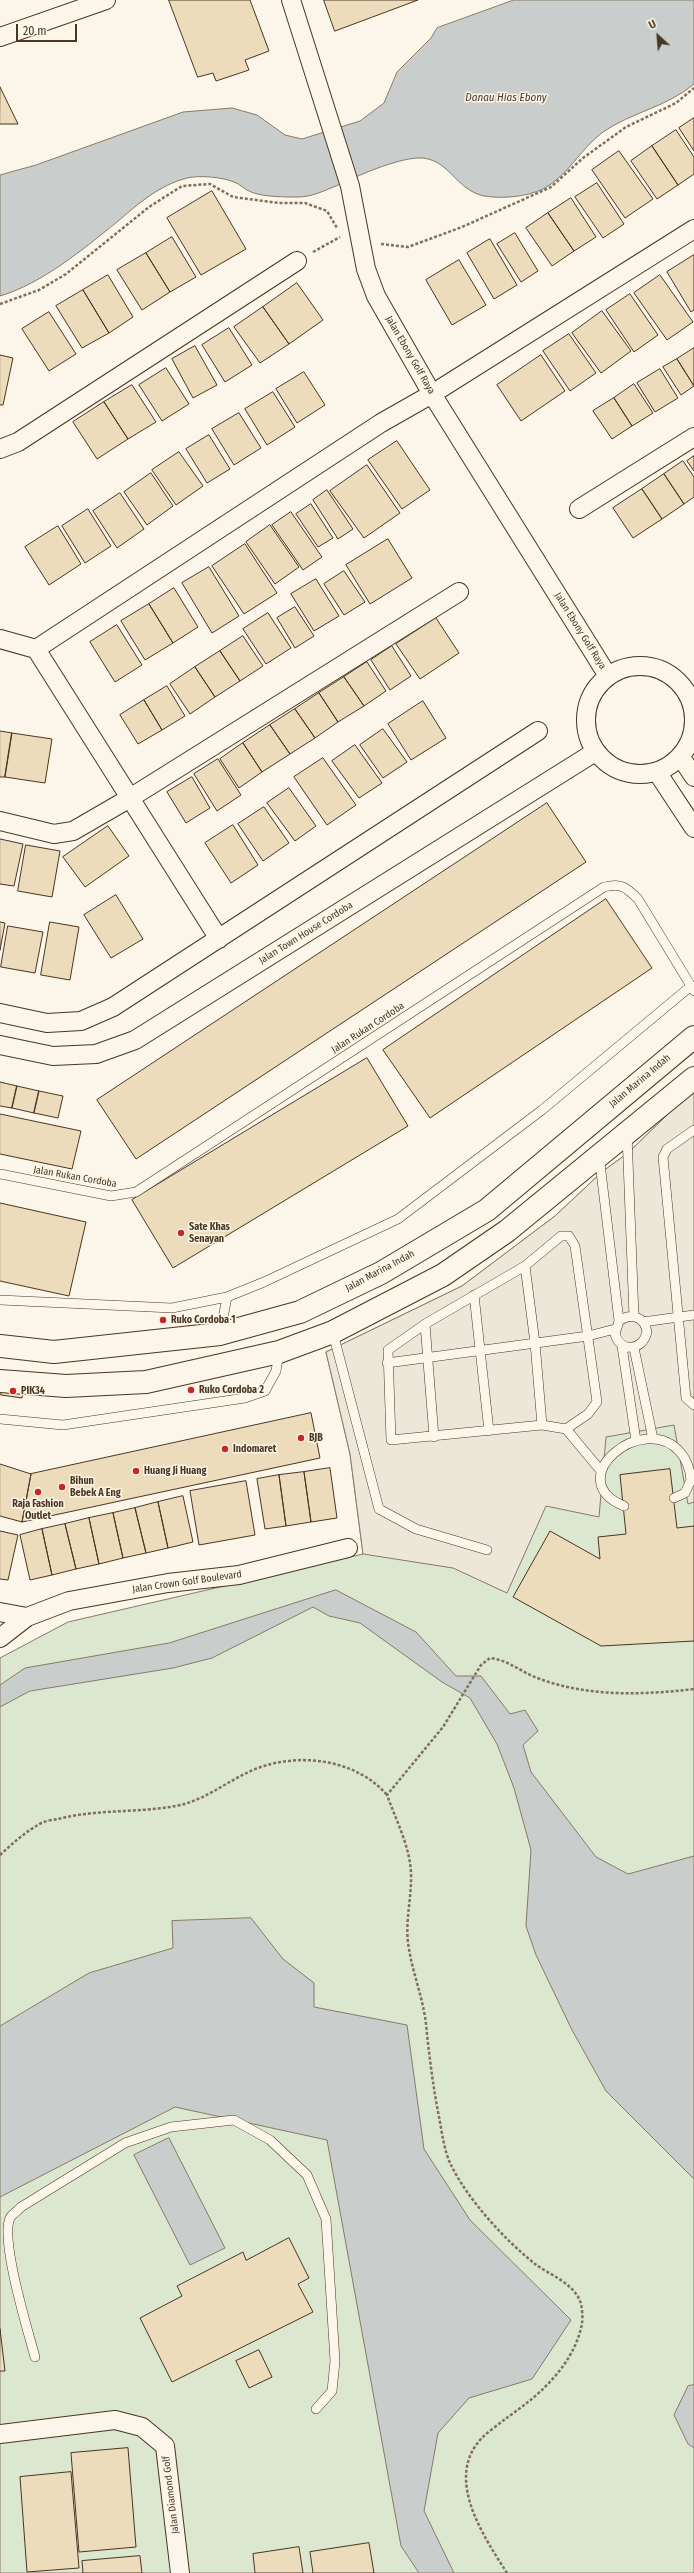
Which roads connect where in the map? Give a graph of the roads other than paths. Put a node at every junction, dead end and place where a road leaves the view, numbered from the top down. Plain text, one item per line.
1 (106, 0) edge
2 (291, 0) edge
3 (0, 37) edge
4 (694, 229) edge
5 (297, 261) road end
6 (432, 394) junction
7 (694, 437) edge
8 (0, 449) edge
9 (579, 509) dead end
10 (459, 592) dead end
11 (0, 639) edge
12 (36, 649) junction
13 (608, 676) junction
14 (692, 698) edge
15 (538, 730) dead end
16 (595, 752) junction
17 (680, 756) junction
18 (657, 772) junction
19 (694, 777) edge
20 (130, 798) junction
21 (0, 821) edge
22 (694, 828) edge
23 (219, 939) junction
24 (693, 988) edge
25 (0, 1012) edge
26 (694, 1037) edge
27 (0, 1045) edge
28 (694, 1078) edge
29 (694, 1130) edge
30 (627, 1133) junction
31 (599, 1156) junction
32 (0, 1174) edge
33 (525, 1266) junction
34 (474, 1296) junction
35 (227, 1297) junction
36 (0, 1300) edge
37 (694, 1315) edge
38 (677, 1316) junction
39 (634, 1317) junction
40 (643, 1322) junction
41 (425, 1324) junction
42 (617, 1325) junction
43 (333, 1332) junction
44 (220, 1334) junction
45 (588, 1336) junction
46 (535, 1343) junction
47 (0, 1346) edge
48 (622, 1346) junction
49 (634, 1348) junction
50 (480, 1350) junction
51 (279, 1352) junction
52 (426, 1358) junction
53 (387, 1362) junction
54 (0, 1381) edge
55 (694, 1405) edge
56 (0, 1419) edge
57 (542, 1425) junction
58 (566, 1429) junction
59 (489, 1431) junction
60 (434, 1437) junction
61 (653, 1439) junction
62 (636, 1441) junction
63 (601, 1471) junction
64 (693, 1478) edge
65 (674, 1498) dead end
66 (624, 1506) dead end
67 (348, 1548) dead end
68 (487, 1550) dead end
69 (0, 1612) edge
70 (27, 1617) junction
71 (0, 1638) edge
72 (35, 2357) dead end
73 (316, 2409) dead end
74 (0, 2434) edge
75 (180, 2573) edge

1 - 3 street
2 - 6 street, Jalan Ebony Golf Raya
4 - 6 street
5 - 8 street
6 - 12 street
6 - 13 street, Jalan Ebony Golf Raya
7 - 9 street
10 - 20 street
11 - 12 street
12 - 20 street
13 - 14 street
13 - 16 street
14 - 17 street
15 - 23 street
16 - 18 street
16 - 27 street, Jalan Town House Cordoba
17 - 18 street
17 - 19 street
18 - 22 street
20 - 21 street
20 - 23 street
23 - 25 street
24 - 32 lane, Jalan Rukan Cordoba
24 - 35 lane
26 - 44 main road, Jalan Marina Indah
28 - 30 main road
29 - 38 lane
30 - 31 main road
30 - 39 lane
31 - 42 lane
31 - 43 main road
33 - 34 lane
33 - 45 lane
33 - 46 lane
34 - 41 lane
34 - 50 lane
35 - 36 lane
35 - 44 lane
37 - 38 lane
38 - 40 lane
38 - 55 lane
39 - 40 lane
39 - 42 lane
40 - 49 lane
41 - 52 lane
41 - 53 lane
42 - 45 lane
42 - 48 lane
43 - 51 main road
43 - 68 lane
44 - 47 main road, Jalan Marina Indah
45 - 46 lane
45 - 58 lane
46 - 50 lane
46 - 57 lane
48 - 49 lane
48 - 62 lane
49 - 61 lane
50 - 52 lane
50 - 59 lane
51 - 54 main road
51 - 56 lane
52 - 53 lane
52 - 60 lane
53 - 60 lane
57 - 58 lane
57 - 59 lane
58 - 63 lane
59 - 60 lane
61 - 62 lane
61 - 64 lane
62 - 63 lane
63 - 66 lane
64 - 65 lane
67 - 70 street, Jalan Crown Golf Boulevard
69 - 70 street
70 - 71 street, Jalan Crown Golf Boulevard
72 - 73 lane
74 - 75 street, Jalan Diamond Golf

